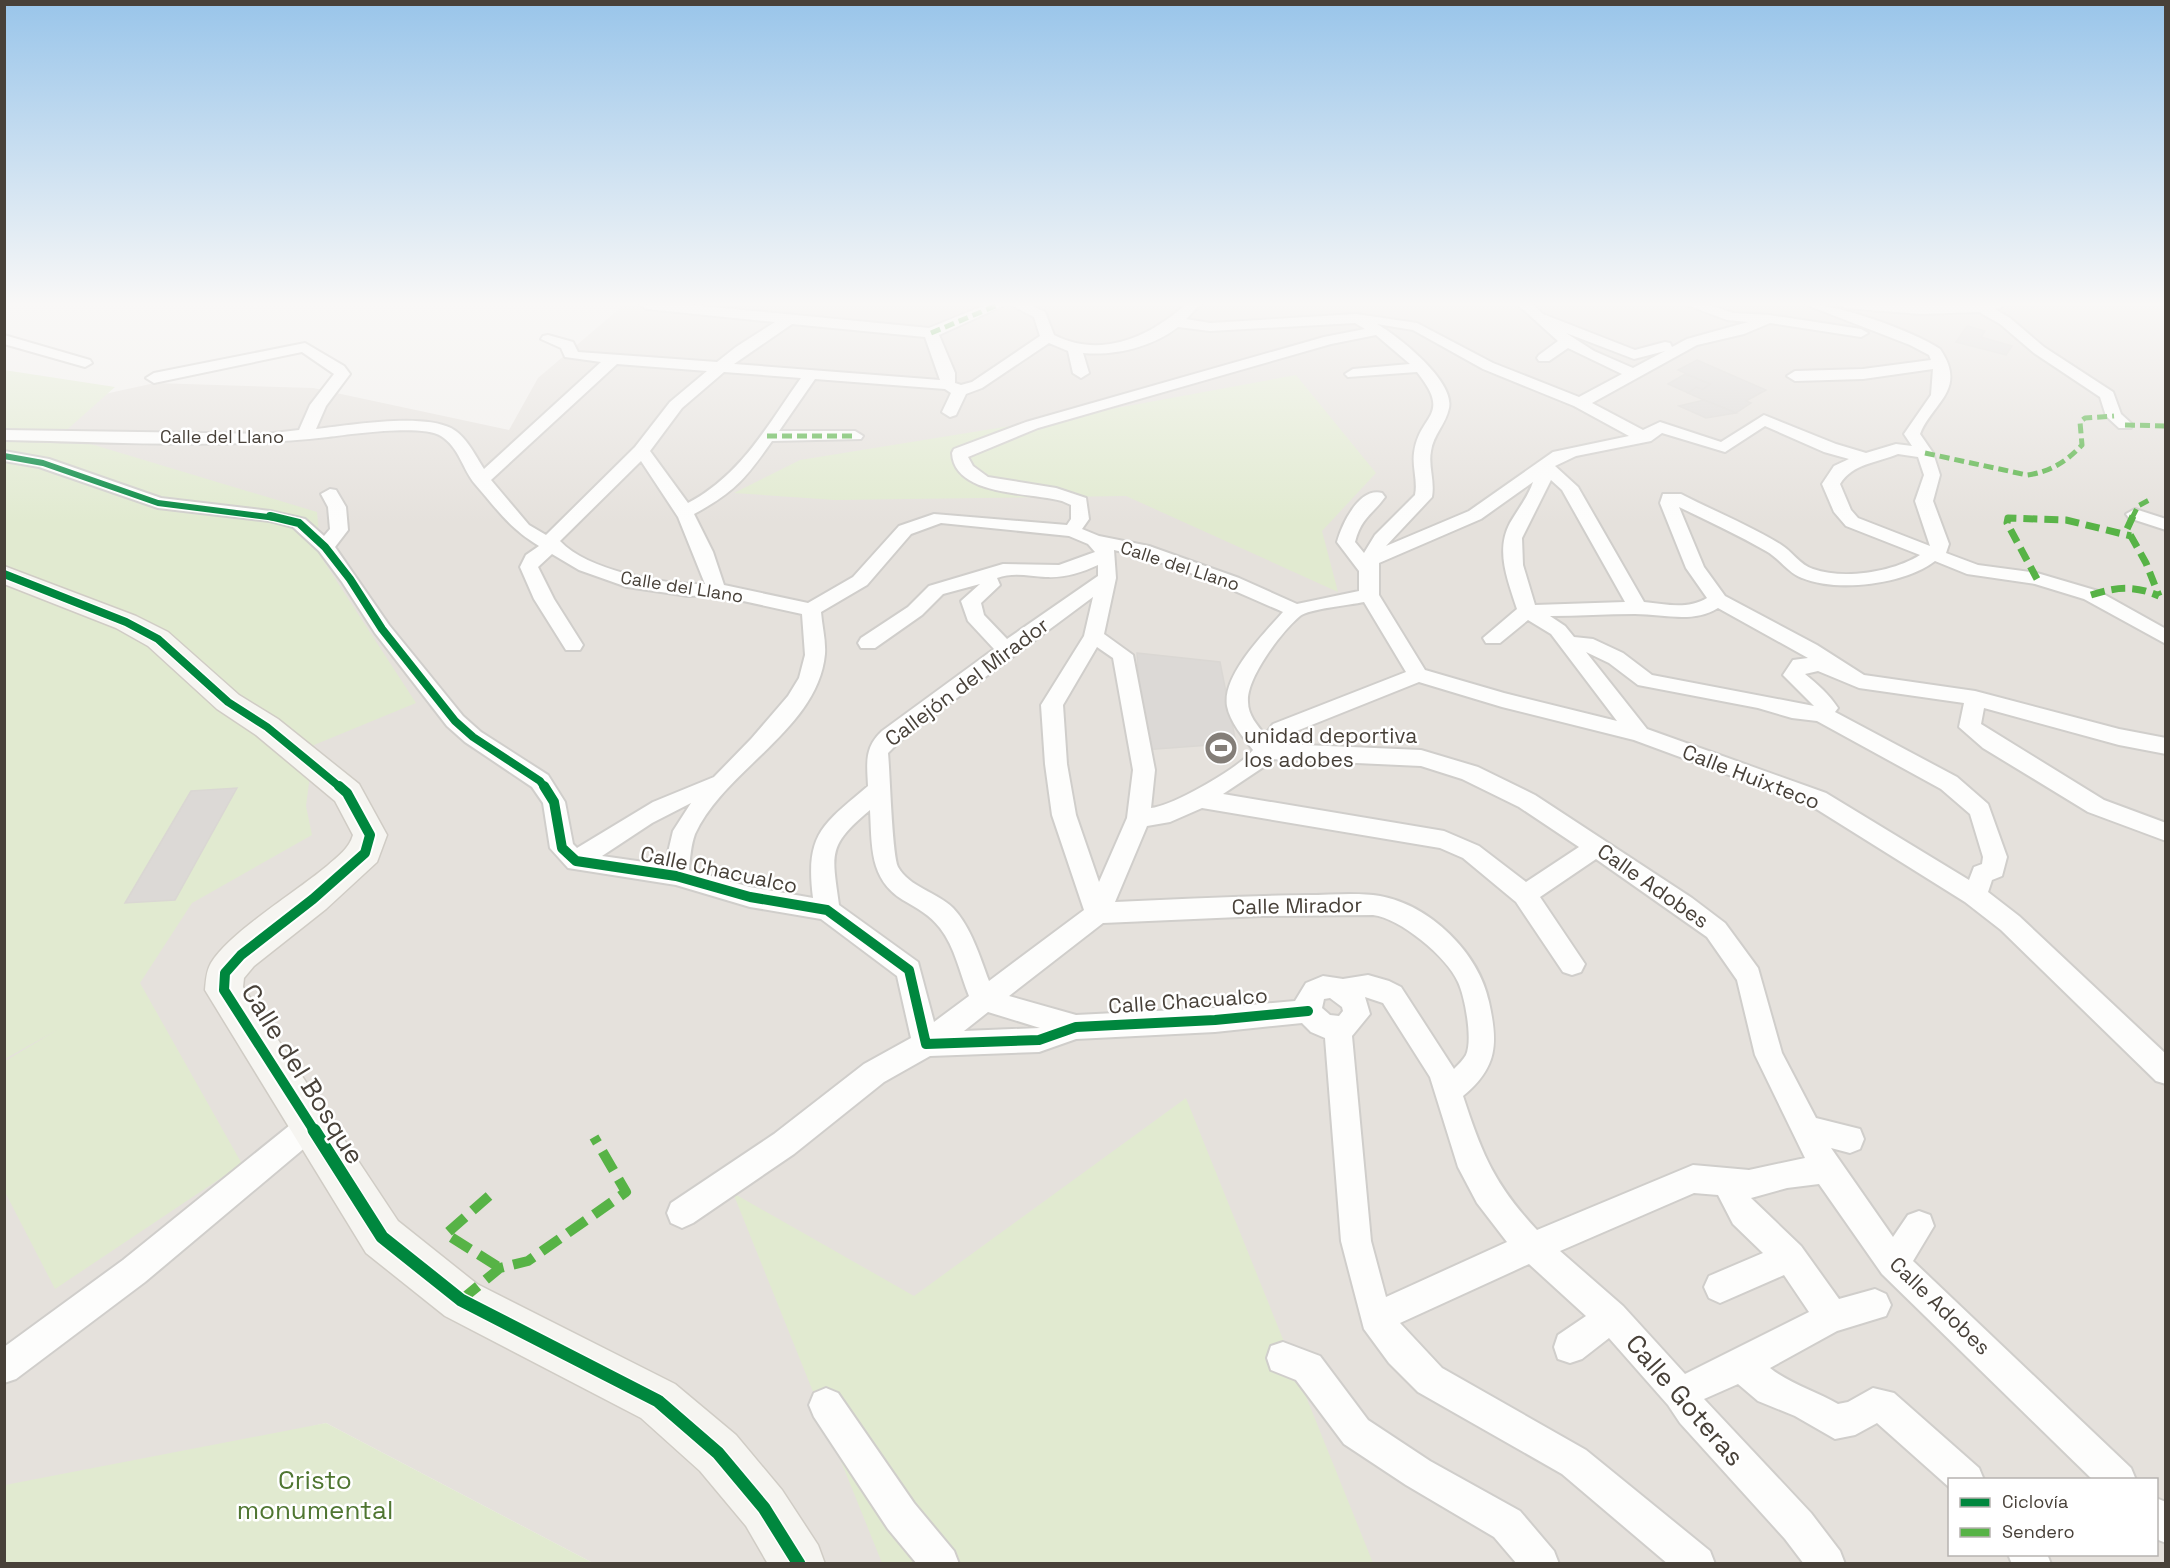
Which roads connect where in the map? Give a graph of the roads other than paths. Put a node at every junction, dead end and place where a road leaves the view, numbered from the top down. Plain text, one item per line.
1 (158, 377) edge
2 (340, 377) edge
3 (592, 377) edge
4 (708, 377) edge
5 (809, 377) edge
6 (852, 377) edge
7 (949, 377) edge
8 (989, 377) edge
9 (1199, 377) edge
10 (1428, 377) edge
11 (1516, 377) edge
12 (1629, 377) edge
13 (1891, 377) edge
14 (1940, 377) edge
15 (2082, 377) edge
16 (154, 378) dead end
17 (1886, 384) dead end
18 (954, 388) junction
19 (1580, 403) junction
20 (950, 412) dead end
21 (2125, 425) dead end
22 (4, 435) edge
23 (305, 435) junction
24 (767, 436) junction
25 (855, 436) dead end
26 (1645, 438) junction
27 (641, 451) junction
28 (1924, 453) junction
29 (4, 456) edge
30 (1864, 458) junction
31 (1545, 466) junction
32 (481, 480) junction
33 (330, 494) dead end
34 (1376, 496) dead end
35 (683, 513) junction
36 (2135, 514) dead end
37 (2166, 525) edge
38 (1934, 530) junction
39 (1072, 531) junction
40 (1899, 541) junction
41 (550, 544) junction
42 (1101, 546) junction
43 (325, 547) junction
44 (1933, 555) junction
45 (1369, 565) junction
46 (4, 574) edge
47 (1107, 578) junction
48 (986, 579) junction
49 (716, 589) junction
50 (1369, 595) junction
51 (1718, 600) junction
52 (1638, 608) junction
53 (811, 609) junction
54 (1295, 610) junction
55 (1527, 611) junction
56 (1094, 636) junction
57 (1493, 638) dead end
58 (2166, 638) edge
59 (868, 643) dead end
60 (1569, 644) junction
61 (573, 645) dead end
62 (1006, 650) junction
63 (1418, 675) junction
64 (1859, 681) junction
65 (1975, 698) junction
66 (1821, 714) junction
67 (1639, 734) junction
68 (2166, 746) edge
69 (1265, 751) junction
70 (718, 784) junction
71 (879, 790) junction
72 (1200, 799) junction
73 (1139, 818) junction
74 (2166, 832) edge
75 (1597, 847) junction
76 (576, 861) junction
77 (676, 876) junction
78 (1525, 895) junction
79 (1974, 895) junction
80 (827, 910) junction
81 (1098, 913) junction
82 (1572, 964) dead end
83 (1344, 990) junction
84 (983, 999) junction
85 (1308, 1011) junction
86 (1076, 1027) junction
87 (1338, 1029) junction
88 (926, 1044) junction
89 (2166, 1072) edge
90 (1448, 1091) junction
91 (310, 1126) junction
92 (1807, 1130) junction
93 (1850, 1139) dead end
94 (1826, 1169) junction
95 (1727, 1182) junction
96 (682, 1213) dead end
97 (1919, 1226) dead end
98 (1532, 1247) junction
99 (1790, 1257) junction
100 (1893, 1263) junction
101 (1720, 1287) dead end
102 (1875, 1305) dead end
103 (1612, 1317) junction
104 (1832, 1317) junction
105 (1375, 1318) junction
106 (1570, 1347) dead end
107 (1283, 1358) dead end
108 (1742, 1365) junction
109 (4, 1367) edge
110 (1680, 1393) junction
111 (826, 1405) dead end
112 (1967, 1478) edge
113 (2118, 1478) edge
114 (800, 1563) edge
115 (941, 1563) edge
116 (1541, 1563) edge
117 (1697, 1563) edge
118 (1827, 1563) edge

1 - 16 street
2 - 23 street
3 - 32 street
4 - 27 street
5 - 24 street
6 - 18 street
7 - 18 street
8 - 18 street
9 - 39 street
10 - 45 street
11 - 19 street
12 - 19 street
13 - 17 street
14 - 28 street
15 - 21 street
18 - 20 street
19 - 26 street
22 - 23 street, Calle del Llano
23 - 32 street, Calle del Llano
24 - 25 street
24 - 35 street
26 - 30 street
26 - 31 street
27 - 35 street
27 - 41 street
28 - 30 street
28 - 38 street
29 - 43 street
30 - 40 street
31 - 45 street
31 - 52 street
31 - 55 street
32 - 41 street, Calle del Llano
33 - 43 street
34 - 45 street
35 - 49 street
36 - 37 street
38 - 40 street
38 - 44 street
39 - 42 street, Calle del Llano
39 - 53 street, Calle del Llano
40 - 44 street
41 - 49 street, Calle del Llano
41 - 61 street
42 - 47 street
42 - 48 street
42 - 54 street, Calle del Llano
43 - 76 street
44 - 51 street
44 - 58 street
45 - 50 street
46 - 91 street, Calle del Bosque
47 - 56 street
47 - 62 street, Callejón del Mirador
48 - 59 street
48 - 62 street
49 - 53 street, Calle del Llano
50 - 54 street
50 - 63 street
51 - 52 street
51 - 64 street
52 - 55 street
53 - 70 street
54 - 69 street
55 - 57 street
55 - 60 street
56 - 73 street
56 - 81 street
60 - 66 street
60 - 67 street
62 - 71 street, Callejón del Mirador
63 - 67 street, Calle Huixteco
63 - 69 street
64 - 65 street
64 - 66 street
65 - 68 street
65 - 74 street
66 - 79 street
67 - 79 street, Calle Huixteco
69 - 72 street
69 - 75 street, Calle Adobes
70 - 76 street
70 - 77 street
71 - 80 street
71 - 84 street, Callejón del Mirador
72 - 73 street
72 - 78 street
73 - 81 street
75 - 78 street
75 - 92 street, Calle Adobes
76 - 77 street, Calle Chacualco
77 - 80 street, Calle Chacualco
78 - 82 street
79 - 89 street, Calle Huixteco
80 - 88 street, Calle Chacualco
81 - 84 street
81 - 90 street, Calle Mirador
83 - 85 street
83 - 87 street
83 - 90 street
84 - 86 street
84 - 88 street
85 - 86 street, Calle Chacualco
85 - 87 street
86 - 88 street, Calle Chacualco
87 - 105 street
88 - 96 street
90 - 98 street, Calle Goteras
91 - 109 street, Calle del Bosque
91 - 114 street, Calle del Bosque
92 - 93 street
92 - 94 street, Calle Adobes
94 - 95 street
94 - 100 street, Calle Adobes
95 - 98 street
95 - 99 street
97 - 100 street
98 - 103 street, Calle Goteras
98 - 105 street
99 - 101 street
99 - 104 street
100 - 113 street, Calle Adobes
102 - 104 street
103 - 106 street
103 - 110 street, Calle Goteras
104 - 108 street
105 - 117 street
107 - 116 street
108 - 110 street
108 - 112 street
110 - 118 street, Calle Goteras
111 - 115 street

